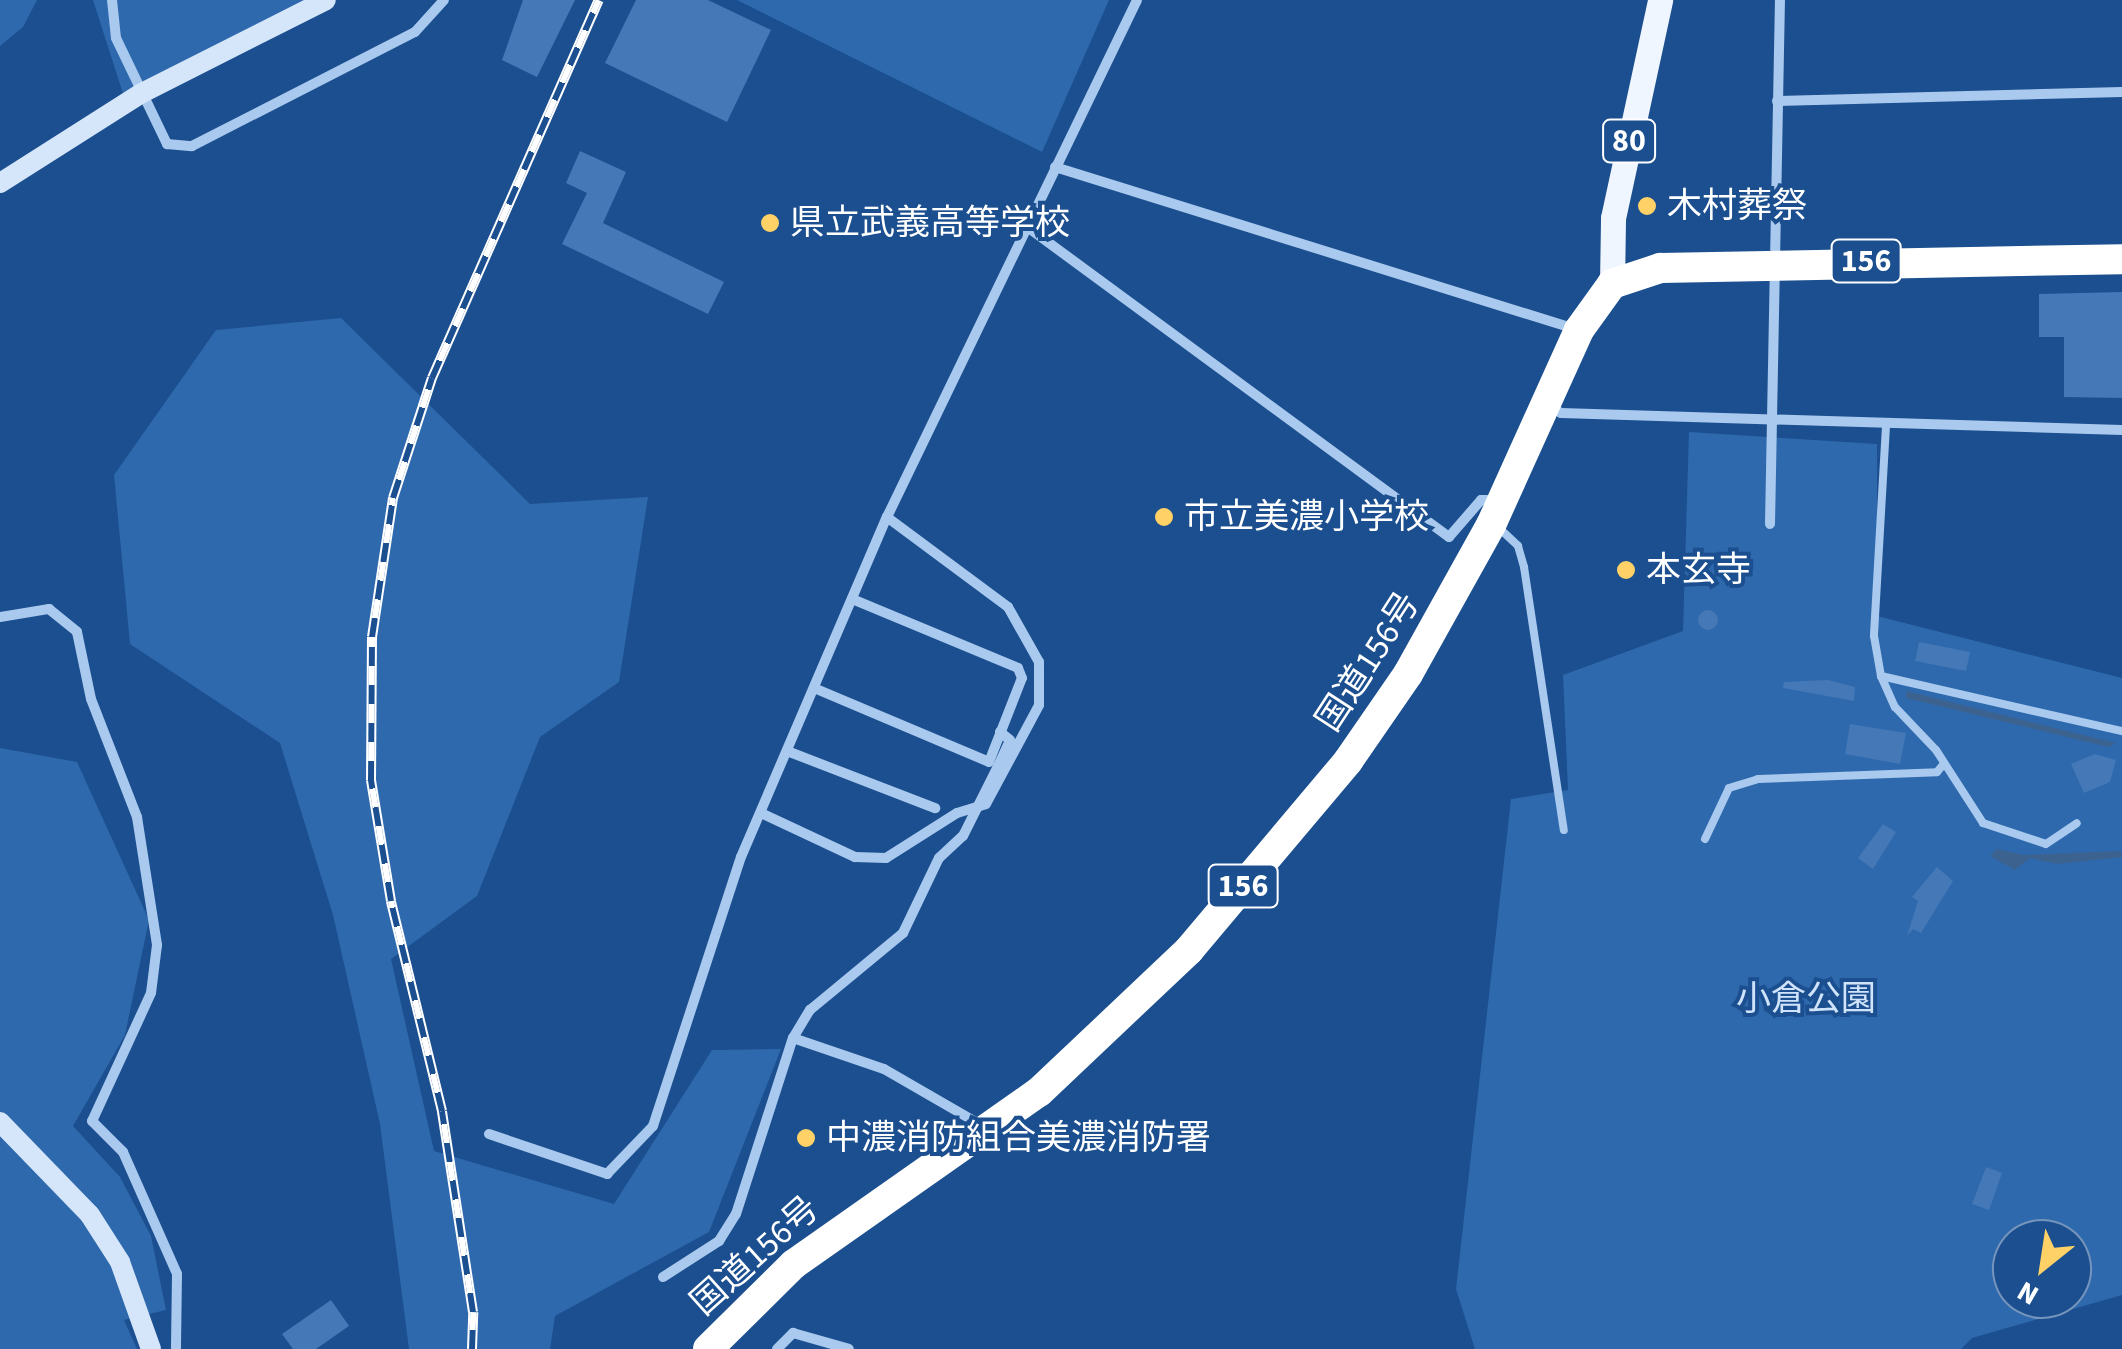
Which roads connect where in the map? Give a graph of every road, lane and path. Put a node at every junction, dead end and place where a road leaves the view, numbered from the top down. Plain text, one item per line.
1 (112, 0) edge
2 (326, 0) edge
3 (444, 0) edge
4 (1136, 0) edge
5 (1660, 0) edge
6 (1780, 0) edge
7 (2122, 92) edge
8 (140, 94) junction
9 (1777, 100) junction
10 (1056, 167) junction
11 (0, 183) edge
12 (1026, 226) junction
13 (2122, 259) edge
14 (1772, 262) junction
15 (1612, 284) junction
16 (1579, 330) junction
17 (1548, 406) junction
18 (1772, 419) junction
19 (1886, 426) junction
20 (2122, 430) edge
21 (1497, 512) junction
22 (887, 517) junction
23 (1770, 524) dead end
24 (852, 599) junction
25 (0, 617) edge
26 (1881, 676) junction
27 (814, 688) junction
28 (2122, 731) edge
29 (1000, 732) junction
30 (787, 751) junction
31 (1942, 766) junction
32 (935, 808) dead end
33 (975, 809) junction
34 (761, 813) junction
35 (2077, 823) dead end
36 (1564, 830) dead end
37 (1705, 839) dead end
38 (792, 1038) junction
39 (0, 1122) edge
40 (987, 1130) junction
41 (489, 1134) dead end
42 (663, 1276) dead end
43 (151, 1349) edge
44 (176, 1349) edge
45 (708, 1349) edge
46 (777, 1349) edge
47 (849, 1349) edge

1 - 8 street
2 - 8 street
3 - 8 street
4 - 10 street
5 - 15 main road, 80
6 - 9 street
7 - 9 street
8 - 11 street
9 - 14 street
10 - 12 street
10 - 16 street
12 - 21 street
12 - 22 street
13 - 14 highway, 156
14 - 15 highway, 156
14 - 18 street
15 - 16 highway, 国道156号 / 156
16 - 17 highway, 国道156号 / 156
17 - 18 street
17 - 21 highway, 国道156号 / 156
18 - 19 street
18 - 23 street
19 - 20 street
19 - 26 lane
21 - 36 lane
21 - 40 highway, 国道156号 / 156
22 - 24 street
22 - 33 street
24 - 27 street
24 - 29 street
25 - 44 street
26 - 28 lane
26 - 31 lane
27 - 29 street
27 - 30 street
29 - 33 street
30 - 32 street
30 - 34 street
31 - 35 lane
31 - 37 lane
33 - 34 street
33 - 38 street
34 - 41 street
38 - 40 street
38 - 42 street
39 - 43 street
40 - 45 highway, 国道156号 / 156
46 - 47 street

